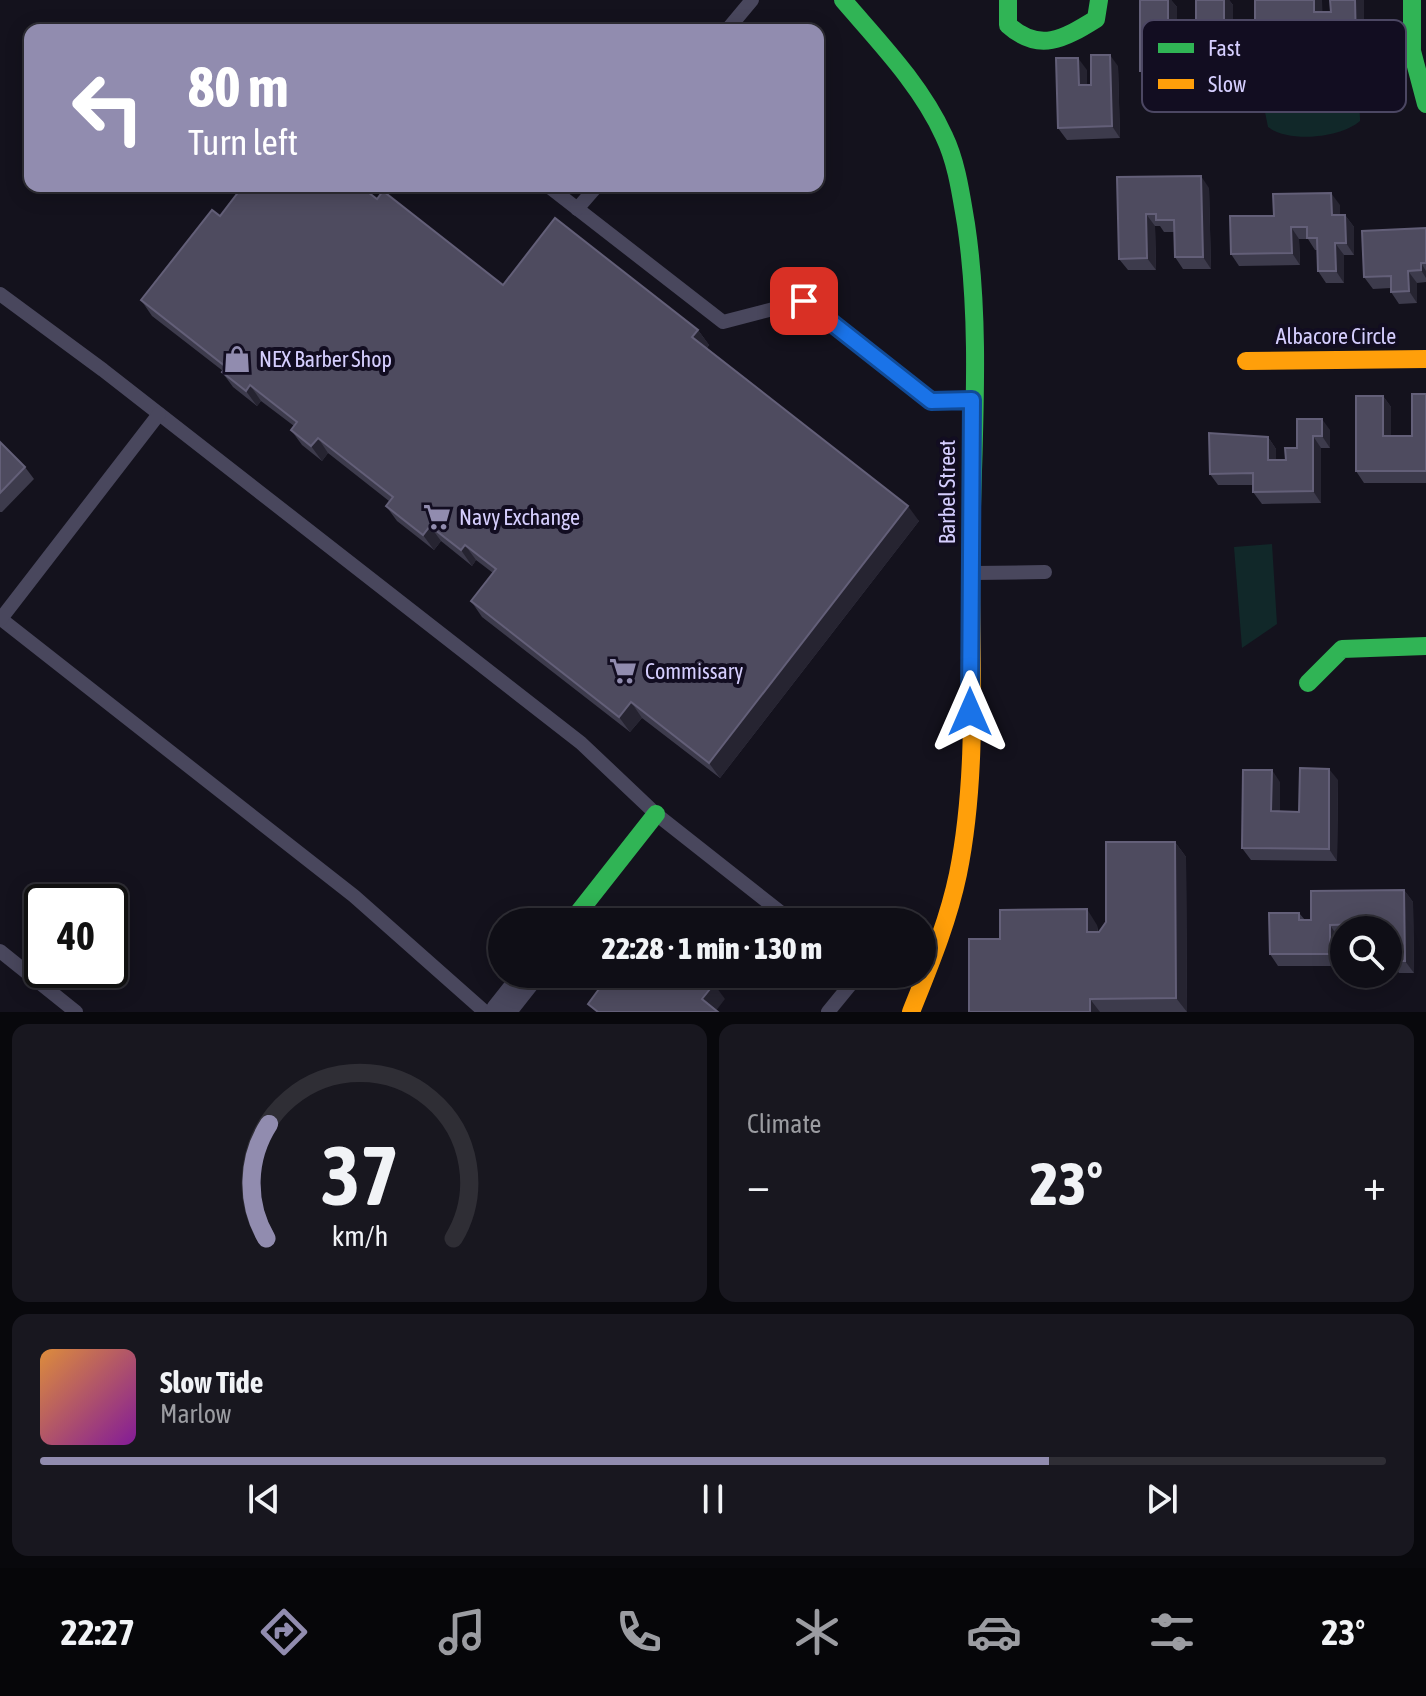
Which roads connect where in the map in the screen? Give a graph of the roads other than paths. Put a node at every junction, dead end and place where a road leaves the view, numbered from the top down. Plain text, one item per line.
1 (752, 0) edge
2 (843, 0) edge
3 (1008, 0) edge
4 (1099, 0) edge
5 (1412, 0) edge
6 (732, 24) edge
7 (1426, 104) edge
8 (556, 192) edge
9 (592, 192) edge
10 (577, 209) junction
11 (0, 294) edge
12 (1426, 359) edge
13 (1246, 361) dead end
14 (972, 400) junction
15 (159, 414) junction
16 (1045, 572) dead end
17 (971, 573) junction
18 (0, 620) edge
19 (1426, 646) edge
20 (1308, 683) dead end
21 (656, 814) junction
22 (582, 908) edge
23 (775, 908) edge
24 (0, 951) edge
25 (519, 988) edge
26 (848, 988) edge
27 (76, 1012) edge
28 (485, 1012) edge
29 (500, 1012) edge
30 (828, 1012) edge
31 (911, 1012) edge

1 - 6 lane
2 - 14 street, Barbel Street
3 - 4 street
5 - 7 street
8 - 10 lane
9 - 10 lane
10 - 14 lane
11 - 15 lane
12 - 13 street, Albacore Circle
14 - 17 street, Barbel Street
15 - 18 lane
15 - 21 lane
16 - 17 lane
17 - 31 street, Barbel Street
18 - 28 lane
19 - 20 street
21 - 22 street
21 - 23 lane
24 - 27 lane
25 - 29 street
26 - 30 lane

